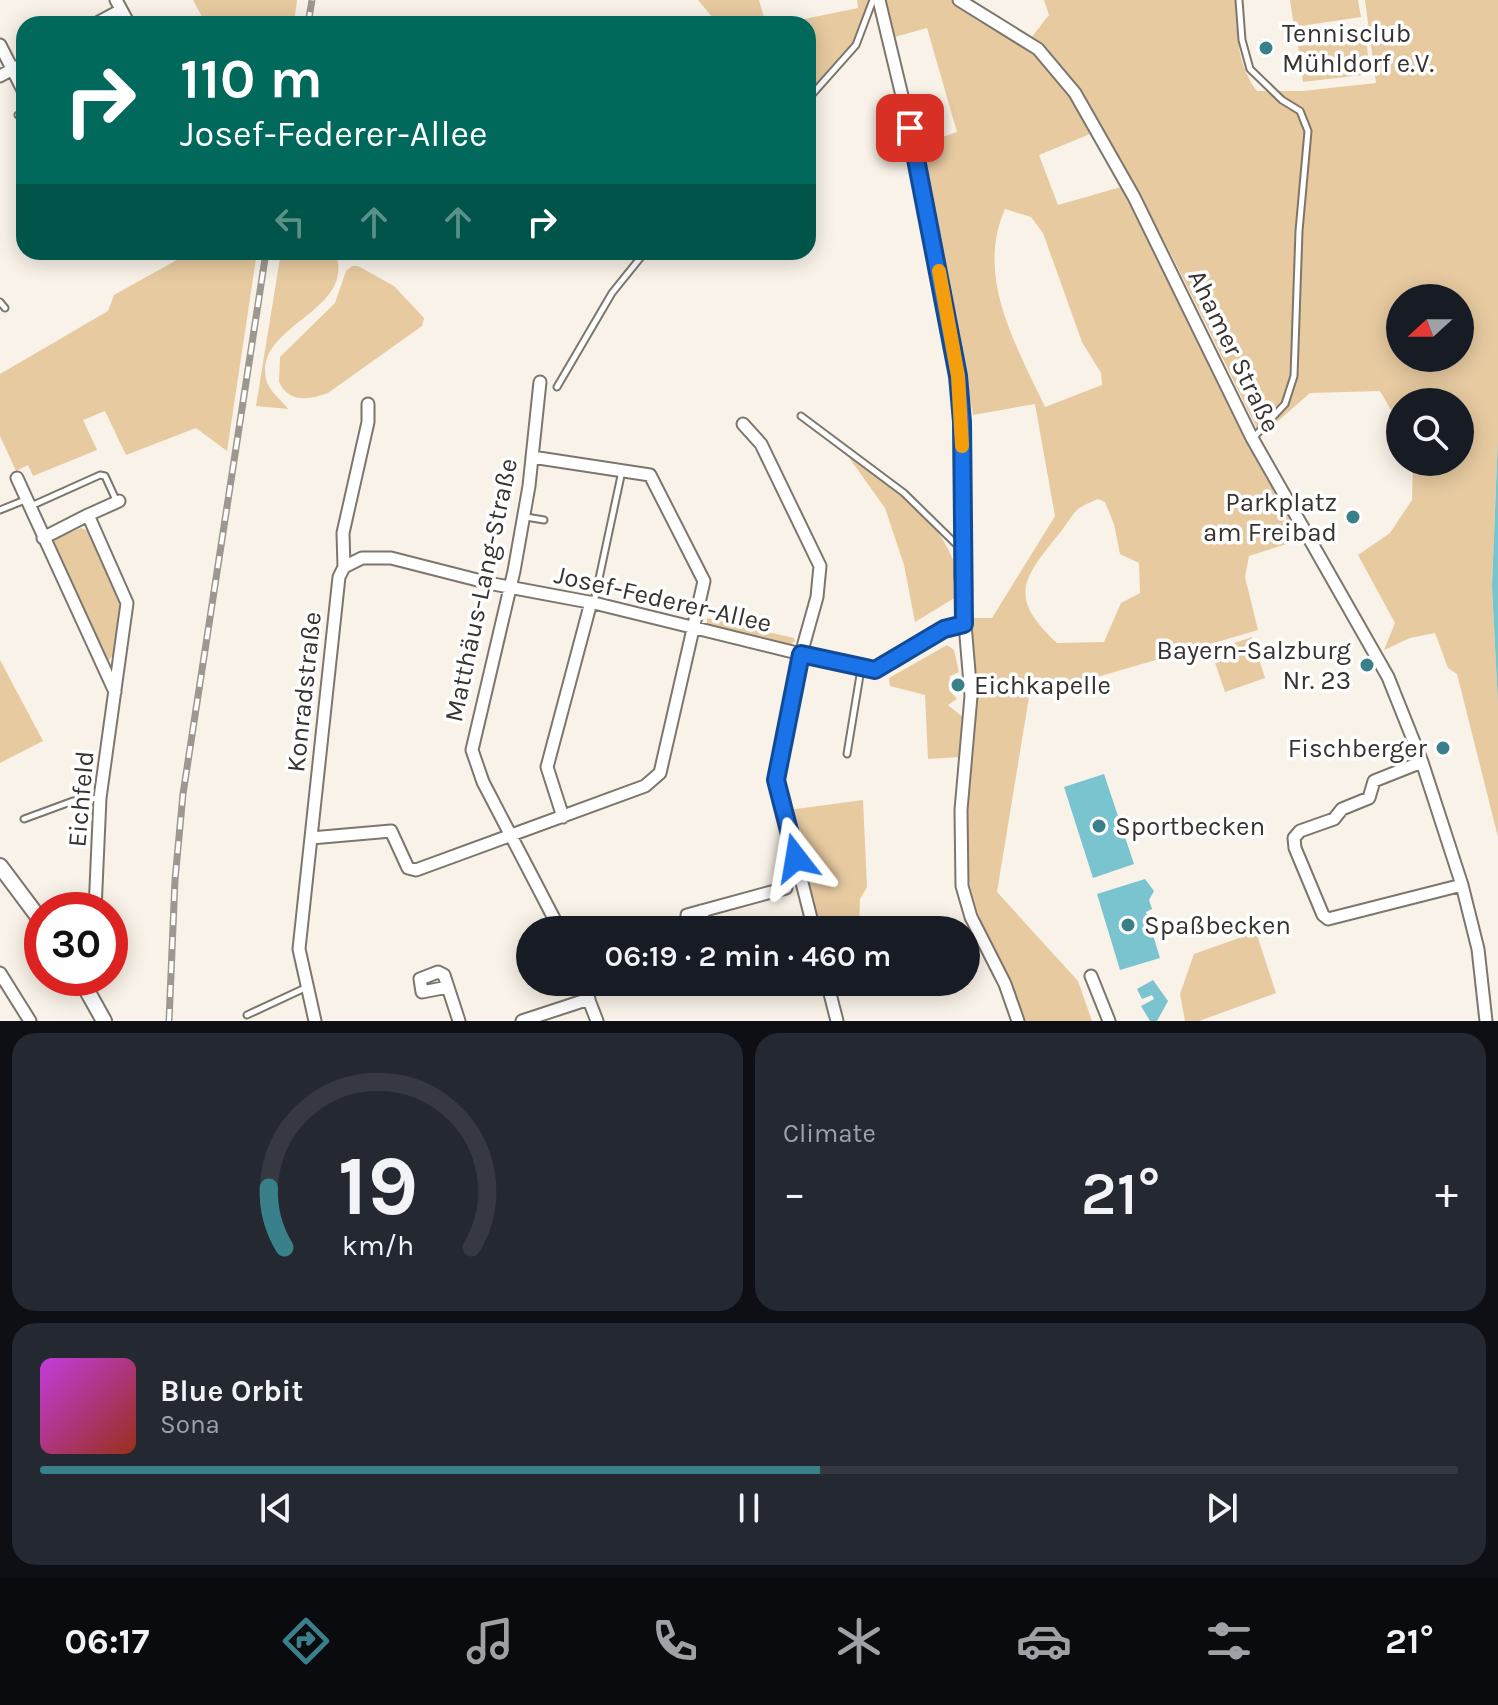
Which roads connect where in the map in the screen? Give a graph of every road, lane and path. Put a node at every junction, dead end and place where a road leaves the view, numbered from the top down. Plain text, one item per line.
1 (876, 0) edge
2 (959, 0) edge
3 (1239, 0) edge
4 (973, 5) edge
5 (0, 45) edge
6 (16, 68) edge
7 (12, 70) junction
8 (0, 76) edge
9 (16, 77) edge
10 (816, 90) edge
11 (639, 260) edge
12 (0, 302) edge
13 (5, 308) dead end
14 (540, 382) dead end
15 (557, 387) dead end
16 (368, 404) dead end
17 (801, 416) dead end
18 (743, 424) dead end
19 (1252, 438) junction
20 (532, 457) junction
21 (622, 470) junction
22 (17, 478) dead end
23 (118, 502) joint
24 (28, 503) junction
25 (0, 510) edge
26 (88, 515) junction
27 (523, 517) junction
28 (544, 520) dead end
29 (43, 538) junction
30 (961, 548) junction
31 (344, 567) junction
32 (510, 587) junction
33 (592, 602) junction
34 (964, 624) junction
35 (695, 627) junction
36 (801, 654) junction
37 (861, 669) junction
38 (115, 692) junction
39 (847, 754) dead end
40 (1422, 762) junction
41 (100, 798) junction
42 (563, 817) junction
43 (24, 819) dead end
44 (512, 837) junction
45 (311, 838) junction
46 (0, 866) edge
47 (1462, 885) junction
48 (786, 888) dead end
49 (96, 892) edge
50 (24, 898) edge
51 (701, 911) junction
52 (553, 916) edge
53 (689, 916) edge
54 (703, 916) edge
55 (810, 916) edge
56 (0, 973) edge
57 (1091, 976) dead end
58 (306, 987) junction
59 (448, 987) dead end
60 (90, 996) edge
61 (575, 996) edge
62 (588, 996) edge
63 (831, 996) edge
64 (247, 1015) dead end
65 (30, 1021) edge
66 (104, 1021) edge
67 (315, 1021) edge
68 (459, 1021) edge
69 (522, 1021) edge
70 (597, 1021) edge
71 (837, 1021) edge
72 (1018, 1021) edge
73 (1109, 1021) edge
74 (1486, 1021) edge

1 - 10 lane
1 - 30 street
2 - 4 street, Ahamer Straße
3 - 19 lane
4 - 19 street, Ahamer Straße
5 - 7 street
6 - 7 street
7 - 8 street
7 - 9 street
11 - 15 lane
12 - 13 lane
14 - 20 street, Matthäus-Lang-Straße
16 - 31 street, Konradstraße
17 - 30 lane
18 - 36 street
19 - 40 street, Ahamer Straße
20 - 21 street
20 - 27 street, Matthäus-Lang-Straße
21 - 33 lane
21 - 35 street
22 - 24 street
23 - 24 lane
23 - 26 street
24 - 25 lane
24 - 29 street
26 - 29 street
26 - 38 street, Eichfeld
27 - 28 lane
27 - 32 street, Matthäus-Lang-Straße
29 - 38 street
30 - 34 street
31 - 32 street, Josef-Federer-Allee
31 - 45 street, Konradstraße
32 - 33 street, Josef-Federer-Allee
32 - 44 street, Matthäus-Lang-Straße
33 - 35 street, Josef-Federer-Allee
33 - 42 street
34 - 37 street
34 - 72 street
35 - 36 street, Josef-Federer-Allee
35 - 42 street
36 - 37 street, Josef-Federer-Allee
36 - 55 street
37 - 39 lane
38 - 41 street, Eichfeld
40 - 47 street, Ahamer Straße
40 - 47 street
41 - 43 lane
41 - 49 street, Eichfeld
42 - 44 street
44 - 45 street
44 - 52 street, Matthäus-Lang-Straße
45 - 58 street, Konradstraße
46 - 50 street
47 - 74 street, Ahamer Straße
48 - 51 street
51 - 53 street
51 - 54 street
56 - 65 street
57 - 73 street
58 - 64 lane
58 - 67 street, Konradstraße
59 - 68 street
60 - 66 street
61 - 69 street
62 - 70 street
63 - 71 street

